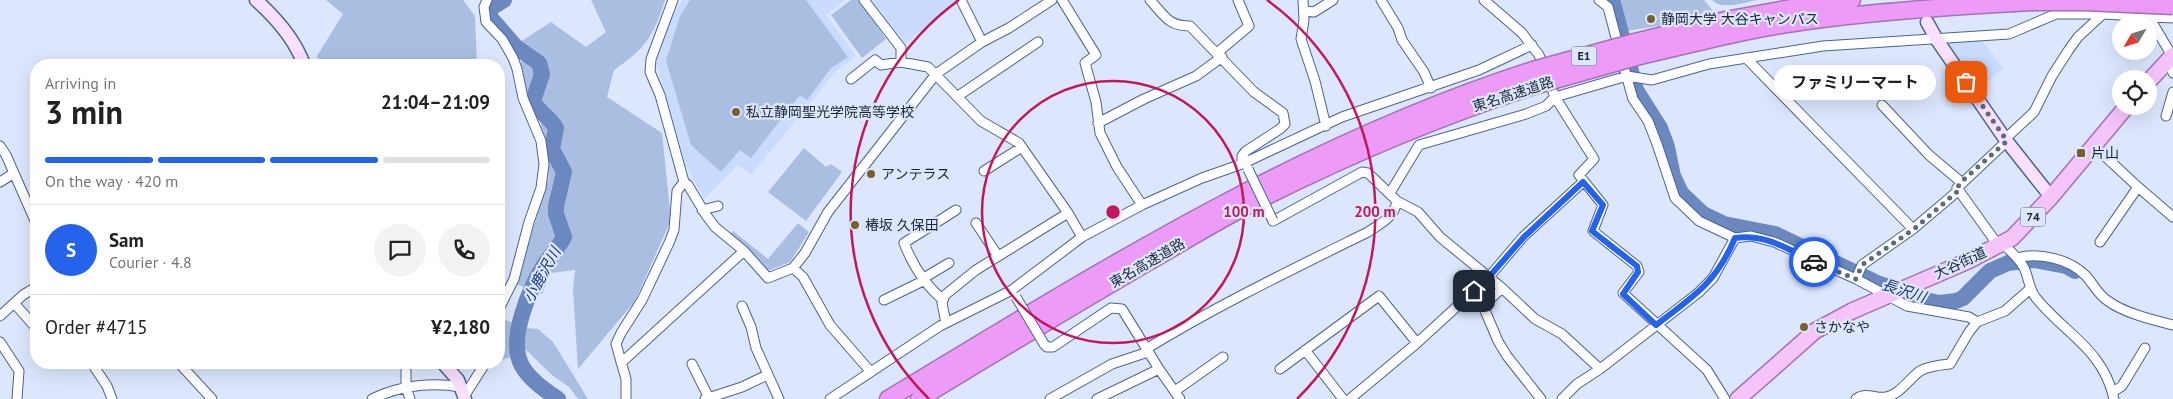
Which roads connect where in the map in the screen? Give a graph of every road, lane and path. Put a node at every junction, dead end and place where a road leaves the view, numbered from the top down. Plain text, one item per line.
1 (256, 0) edge
2 (487, 0) edge
3 (673, 0) edge
4 (864, 0) edge
5 (961, 0) edge
6 (1052, 0) edge
7 (1062, 0) edge
8 (1150, 0) edge
9 (1238, 0) edge
10 (1303, 0) edge
11 (1332, 0) edge
12 (1381, 0) edge
13 (1484, 0) edge
14 (1599, 0) edge
15 (1852, 0) edge
16 (2123, 0) edge
17 (2152, 0) edge
18 (2035, 1) edge
19 (1608, 5) edge
20 (2173, 6) edge
21 (1304, 12) junction
22 (2103, 14) junction
23 (2116, 15) edge
24 (2129, 15) edge
25 (2147, 15) edge
26 (2158, 17) edge
27 (2173, 18) edge
28 (2040, 20) junction
29 (1927, 22) dead end
30 (2158, 37) edge
31 (1937, 40) junction
32 (982, 42) junction
33 (1038, 42) dead end
34 (1532, 45) junction
35 (1636, 49) junction
36 (1219, 55) junction
37 (1746, 58) junction
38 (301, 59) edge
39 (2172, 61) edge
40 (902, 62) junction
41 (936, 74) junction
42 (2157, 74) edge
43 (1627, 76) junction
44 (1535, 77) junction
45 (851, 79) dead end
46 (1431, 88) junction
47 (2173, 92) edge
48 (958, 96) junction
49 (1555, 97) junction
50 (1882, 105) dead end
51 (2120, 115) edge
52 (2166, 116) dead end
53 (1098, 122) junction
54 (1326, 126) junction
55 (2006, 140) junction
56 (0, 146) edge
57 (2094, 146) junction
58 (1022, 147) junction
59 (1246, 165) junction
60 (984, 171) dead end
61 (14, 173) junction
62 (0, 182) edge
63 (684, 182) junction
64 (1583, 182) junction
65 (1960, 186) junction
66 (2138, 187) junction
67 (1390, 194) junction
68 (2051, 197) junction
69 (1397, 201) junction
70 (1142, 205) junction
71 (718, 206) dead end
72 (30, 209) edge
73 (702, 210) junction
74 (956, 210) dead end
75 (1068, 212) junction
76 (2173, 217) edge
77 (976, 223) dead end
78 (1914, 229) junction
79 (1082, 236) junction
80 (1735, 238) junction
81 (2100, 242) dead end
82 (2000, 244) junction
83 (744, 251) junction
84 (998, 256) junction
85 (2017, 258) junction
86 (949, 263) dead end
87 (793, 268) junction
88 (1488, 278) junction
89 (1856, 279) junction
90 (923, 280) junction
91 (1502, 288) junction
92 (2030, 289) junction
93 (30, 291) edge
94 (1014, 293) junction
95 (1887, 295) junction
96 (505, 297) edge
97 (884, 300) dead end
98 (943, 300) junction
99 (15, 304) junction
100 (742, 306) dead end
101 (0, 316) edge
102 (30, 321) edge
103 (946, 322) junction
104 (1978, 322) junction
105 (1656, 325) junction
106 (2173, 325) edge
107 (0, 342) edge
108 (1418, 343) junction
109 (2145, 348) dead end
110 (1147, 350) junction
111 (1305, 350) junction
112 (1223, 357) dead end
113 (621, 363) junction
114 (692, 364) dead end
115 (96, 369) edge
116 (184, 369) edge
117 (448, 369) edge
118 (481, 369) edge
119 (1159, 369) junction
120 (1280, 369) dead end
121 (1600, 369) junction
122 (406, 371) dead end
123 (870, 371) junction
124 (767, 375) junction
125 (406, 387) junction
126 (1174, 391) junction
127 (464, 394) edge
128 (2113, 395) edge
129 (707, 398) edge
130 (1890, 398) edge
131 (17, 399) edge
132 (112, 399) edge
133 (212, 399) edge
134 (372, 399) edge
135 (410, 399) edge
136 (626, 399) edge
137 (779, 399) edge
138 (830, 399) edge
139 (888, 399) edge
140 (919, 399) edge
141 (1050, 399) edge
142 (1098, 399) edge
143 (1180, 399) edge
144 (1343, 399) edge
145 (1350, 399) edge
146 (1541, 399) edge
147 (1562, 399) edge
148 (1725, 399) edge
149 (1738, 399) edge
150 (1856, 399) edge

1 - 38 street
2 - 96 street
3 - 63 street
4 - 40 street
5 - 32 street
6 - 32 street
7 - 53 street
8 - 36 street
9 - 36 street
10 - 21 street
11 - 21 street
12 - 46 street
13 - 34 street
14 - 19 street
15 - 35 highway, 東名高速道路 / E1
16 - 24 street
17 - 25 street
18 - 20 highway, 東名高速道路 / E1, bridge
18 - 28 street
18 - 35 highway, 東名高速道路 / E1
19 - 43 street
21 - 54 street
22 - 23 street
22 - 28 street
22 - 55 street
26 - 27 street
28 - 31 street
29 - 31 street
30 - 39 street
31 - 37 street
31 - 55 street
32 - 41 street
33 - 48 street
34 - 46 street
34 - 49 street
35 - 44 highway, 東名高速道路 / E1, bridge
36 - 53 street
36 - 59 street
37 - 43 street
37 - 78 street
39 - 42 main road
40 - 41 street
40 - 45 street
41 - 48 street
41 - 87 street
43 - 49 street
43 - 80 street
44 - 139 highway, 東名高速道路 / E1
44 - 140 highway, 東名高速道路 / E1
46 - 54 street
47 - 52 street
48 - 58 street
49 - 64 street
49 - 67 street
50 - 65 street
51 - 57 main road, 大谷街道 / 74
53 - 70 street
54 - 59 street
55 - 65 street
55 - 68 street
56 - 61 street
57 - 66 street
57 - 68 main road, 大谷街道 / 74
58 - 60 street
58 - 75 street
59 - 67 street, bridge
59 - 70 street
61 - 62 street
61 - 72 street
63 - 73 street
63 - 113 street
64 - 88 street
64 - 105 street
65 - 78 street
65 - 82 street
66 - 76 street
66 - 81 street
67 - 69 street
68 - 82 main road, 大谷街道 / 74
69 - 88 street
69 - 110 street
70 - 79 street
71 - 73 street
73 - 83 street
74 - 90 street
75 - 79 street
75 - 84 street
77 - 84 street
78 - 89 street
79 - 94 street
80 - 89 street
80 - 105 street
82 - 85 street
82 - 95 main road, 大谷街道 / 74
83 - 87 street
83 - 113 street
84 - 98 street
85 - 92 street
85 - 106 street
86 - 90 street
87 - 123 street
88 - 91 street
88 - 108 street
89 - 95 street
90 - 97 street
90 - 98 street
91 - 121 street
91 - 146 street
92 - 104 street
92 - 128 street
93 - 99 street
94 - 103 street
94 - 110 street, bridge
95 - 104 street
95 - 149 main road, 大谷街道 / 74
98 - 103 street
99 - 101 street
99 - 102 street
100 - 124 street
103 - 123 street
104 - 130 street
105 - 121 street
105 - 148 street
107 - 131 street
108 - 111 street
108 - 145 street
109 - 128 street
110 - 119 street
110 - 141 street
111 - 120 street
111 - 144 street
112 - 126 street
113 - 136 street
114 - 129 street
115 - 132 street
116 - 133 street
117 - 127 street
118 - 127 street
119 - 126 street
119 - 142 street
121 - 147 street
122 - 125 street
123 - 138 street
124 - 129 street
124 - 137 street
125 - 127 street
125 - 134 street
125 - 135 street
126 - 143 street
130 - 150 street

